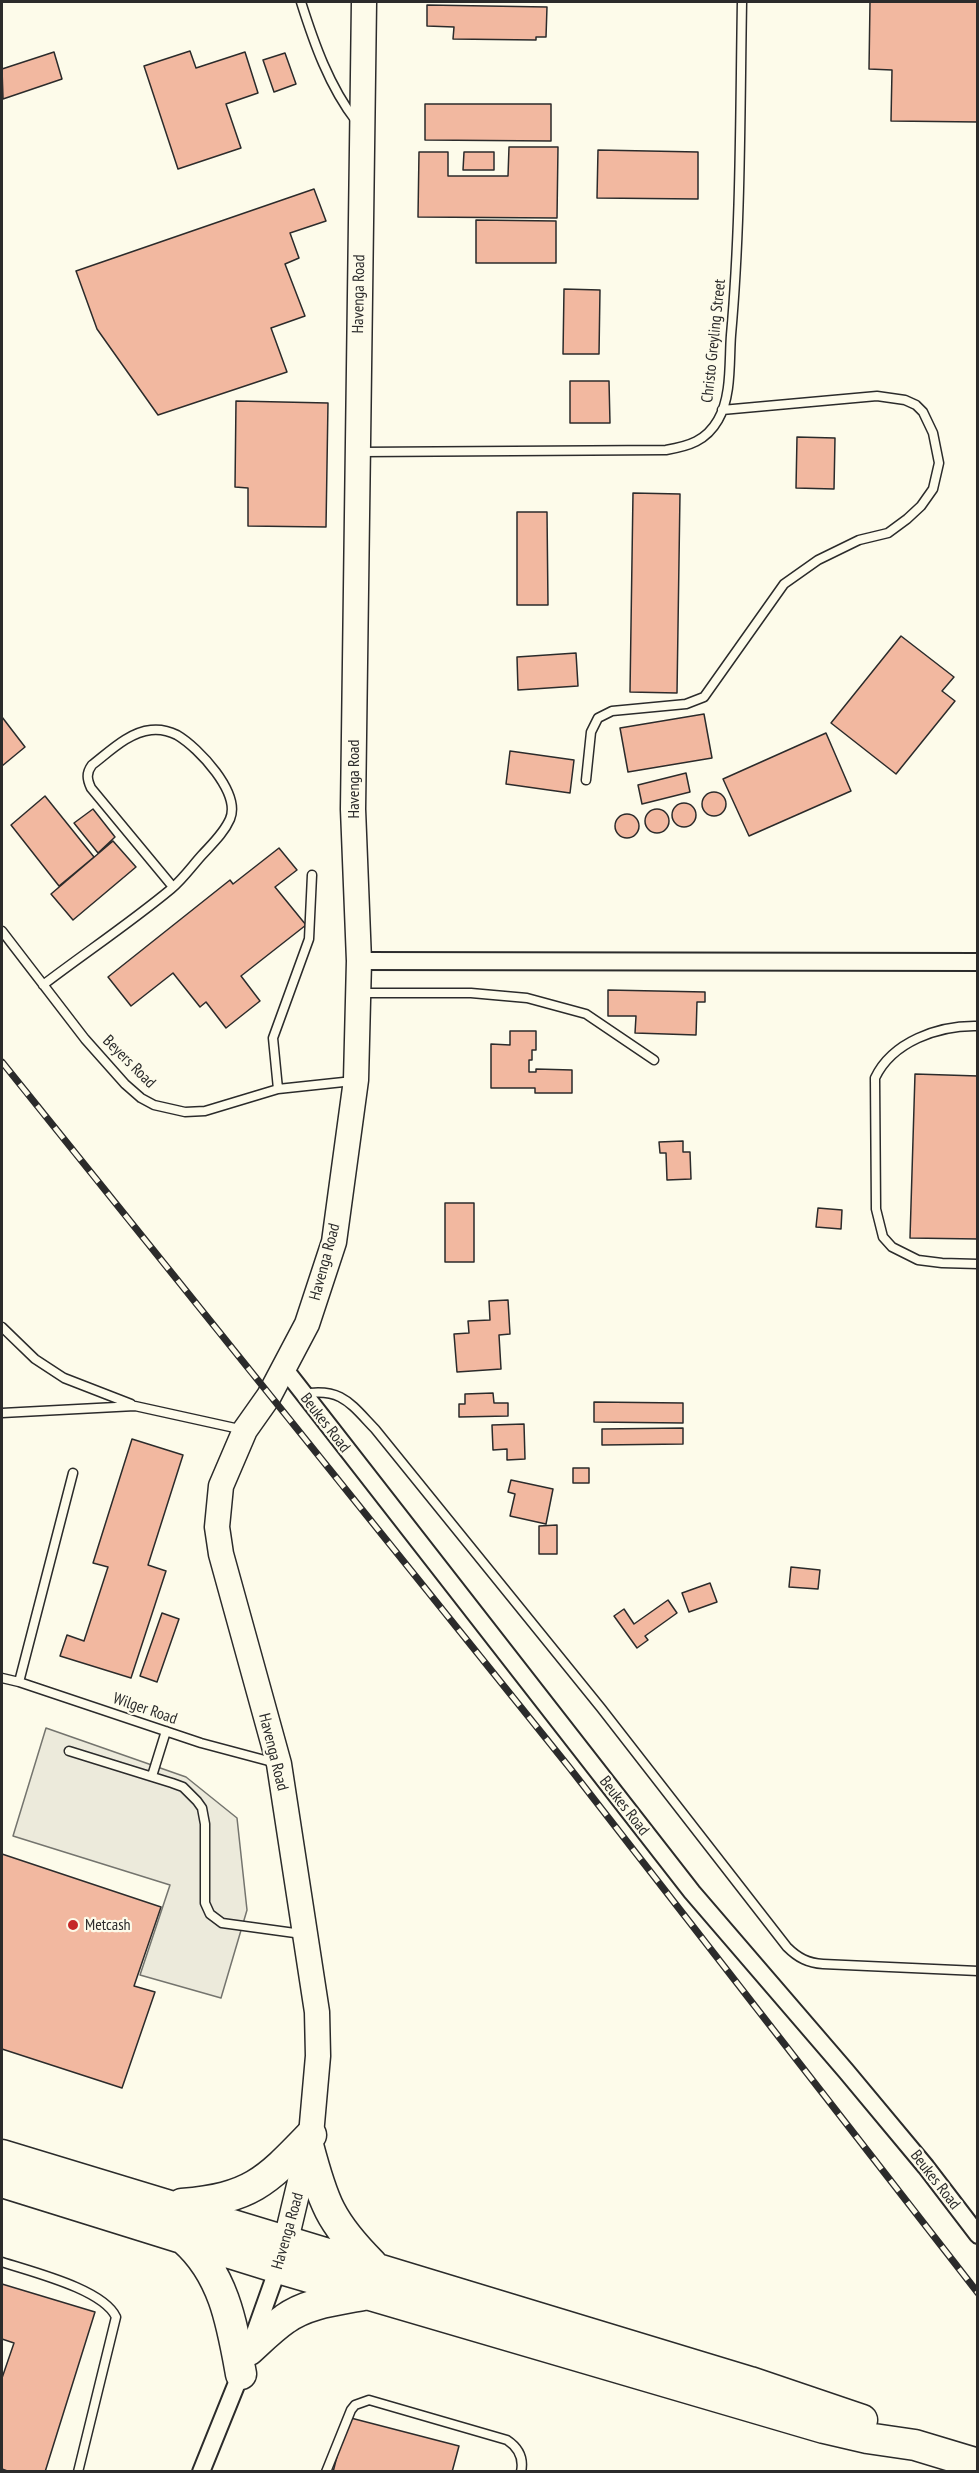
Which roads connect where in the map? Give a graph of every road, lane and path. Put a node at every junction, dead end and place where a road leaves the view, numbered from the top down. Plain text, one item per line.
1 (301, 2) edge
2 (364, 2) edge
3 (742, 2) edge
4 (362, 128) junction
5 (722, 410) junction
6 (357, 452) junction
7 (586, 780) dead end
8 (312, 875) dead end
9 (173, 887) junction
10 (2, 931) edge
11 (359, 961) junction
12 (978, 962) edge
13 (43, 985) junction
14 (359, 993) junction
15 (978, 1026) edge
16 (654, 1060) dead end
17 (356, 1080) junction
18 (278, 1089) junction
19 (978, 1264) edge
20 (2, 1327) edge
21 (283, 1367) junction
22 (302, 1394) junction
23 (135, 1406) junction
24 (2, 1413) edge
25 (245, 1430) junction
26 (73, 1473) dead end
27 (2, 1678) edge
28 (19, 1682) junction
29 (166, 1731) junction
30 (69, 1751) dead end
31 (279, 1764) junction
32 (152, 1776) junction
33 (306, 1935) junction
34 (978, 1971) edge
35 (310, 2140) junction
36 (2, 2155) edge
37 (2, 2182) edge
38 (170, 2205) junction
39 (978, 2235) edge
40 (183, 2239) junction
41 (287, 2240) junction
42 (2, 2262) edge
43 (278, 2268) junction
44 (370, 2280) junction
45 (245, 2362) junction
46 (978, 2464) edge
47 (78, 2472) edge
48 (201, 2472) edge
49 (326, 2472) edge
50 (520, 2472) edge

1 - 4 lane
2 - 4 street, Havenga Road
3 - 5 lane, Christo Greyling Street
4 - 6 street, Havenga Road
5 - 6 lane, Christo Greyling Street
5 - 7 lane
6 - 11 street, Havenga Road
8 - 18 lane
9 - 9 lane
9 - 13 lane
10 - 13 lane, Beyers Road
11 - 12 street
11 - 14 street, Havenga Road
13 - 18 lane, Beyers Road
14 - 16 lane
14 - 17 street, Havenga Road
15 - 19 lane
17 - 18 lane, Beyers Road
17 - 21 street, Havenga Road
20 - 23 lane
21 - 22 street, Beukes Road
21 - 25 street, Havenga Road
22 - 34 lane
22 - 39 street, Beukes Road
23 - 24 lane
23 - 25 lane
25 - 31 street, Havenga Road
26 - 28 lane
27 - 28 lane, Wilger Road
28 - 29 lane, Wilger Road
29 - 31 lane, Wilger Road
29 - 32 lane
30 - 32 lane
31 - 33 street, Havenga Road
32 - 33 lane
33 - 35 street, Havenga Road
35 - 38 highway
35 - 41 street, Havenga Road
35 - 44 highway
36 - 38 highway
37 - 40 highway
38 - 41 highway
40 - 43 highway
40 - 45 highway
41 - 43 street, Havenga Road
41 - 44 highway
42 - 47 lane
43 - 44 highway
43 - 45 street, Havenga Road
44 - 45 highway
44 - 46 highway
45 - 48 street, Havenga Road
49 - 50 lane

